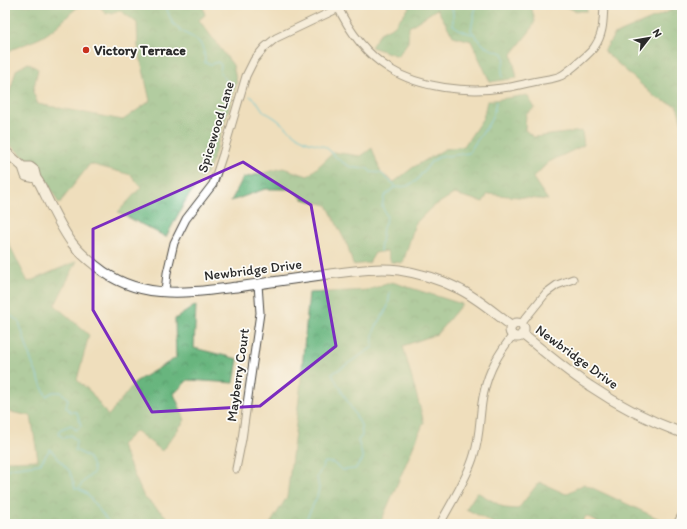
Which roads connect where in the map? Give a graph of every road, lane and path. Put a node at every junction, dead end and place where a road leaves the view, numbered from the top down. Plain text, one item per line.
1 (604, 5) edge
2 (338, 7) edge
3 (5, 151) edge
4 (573, 279) dead end
5 (258, 284) junction
6 (165, 292) junction
7 (517, 330) junction
8 (682, 434) edge
9 (236, 469) dead end
10 (682, 515) edge
11 (440, 524) edge
12 (677, 524) edge

1 - 2 street
2 - 6 street, Spicewood Lane
3 - 6 street, Newbridge Drive
4 - 7 street
5 - 6 street, Newbridge Drive
5 - 7 street, Newbridge Drive
5 - 9 street, Mayberry Court
7 - 8 street, Newbridge Drive
7 - 11 street
10 - 12 street

